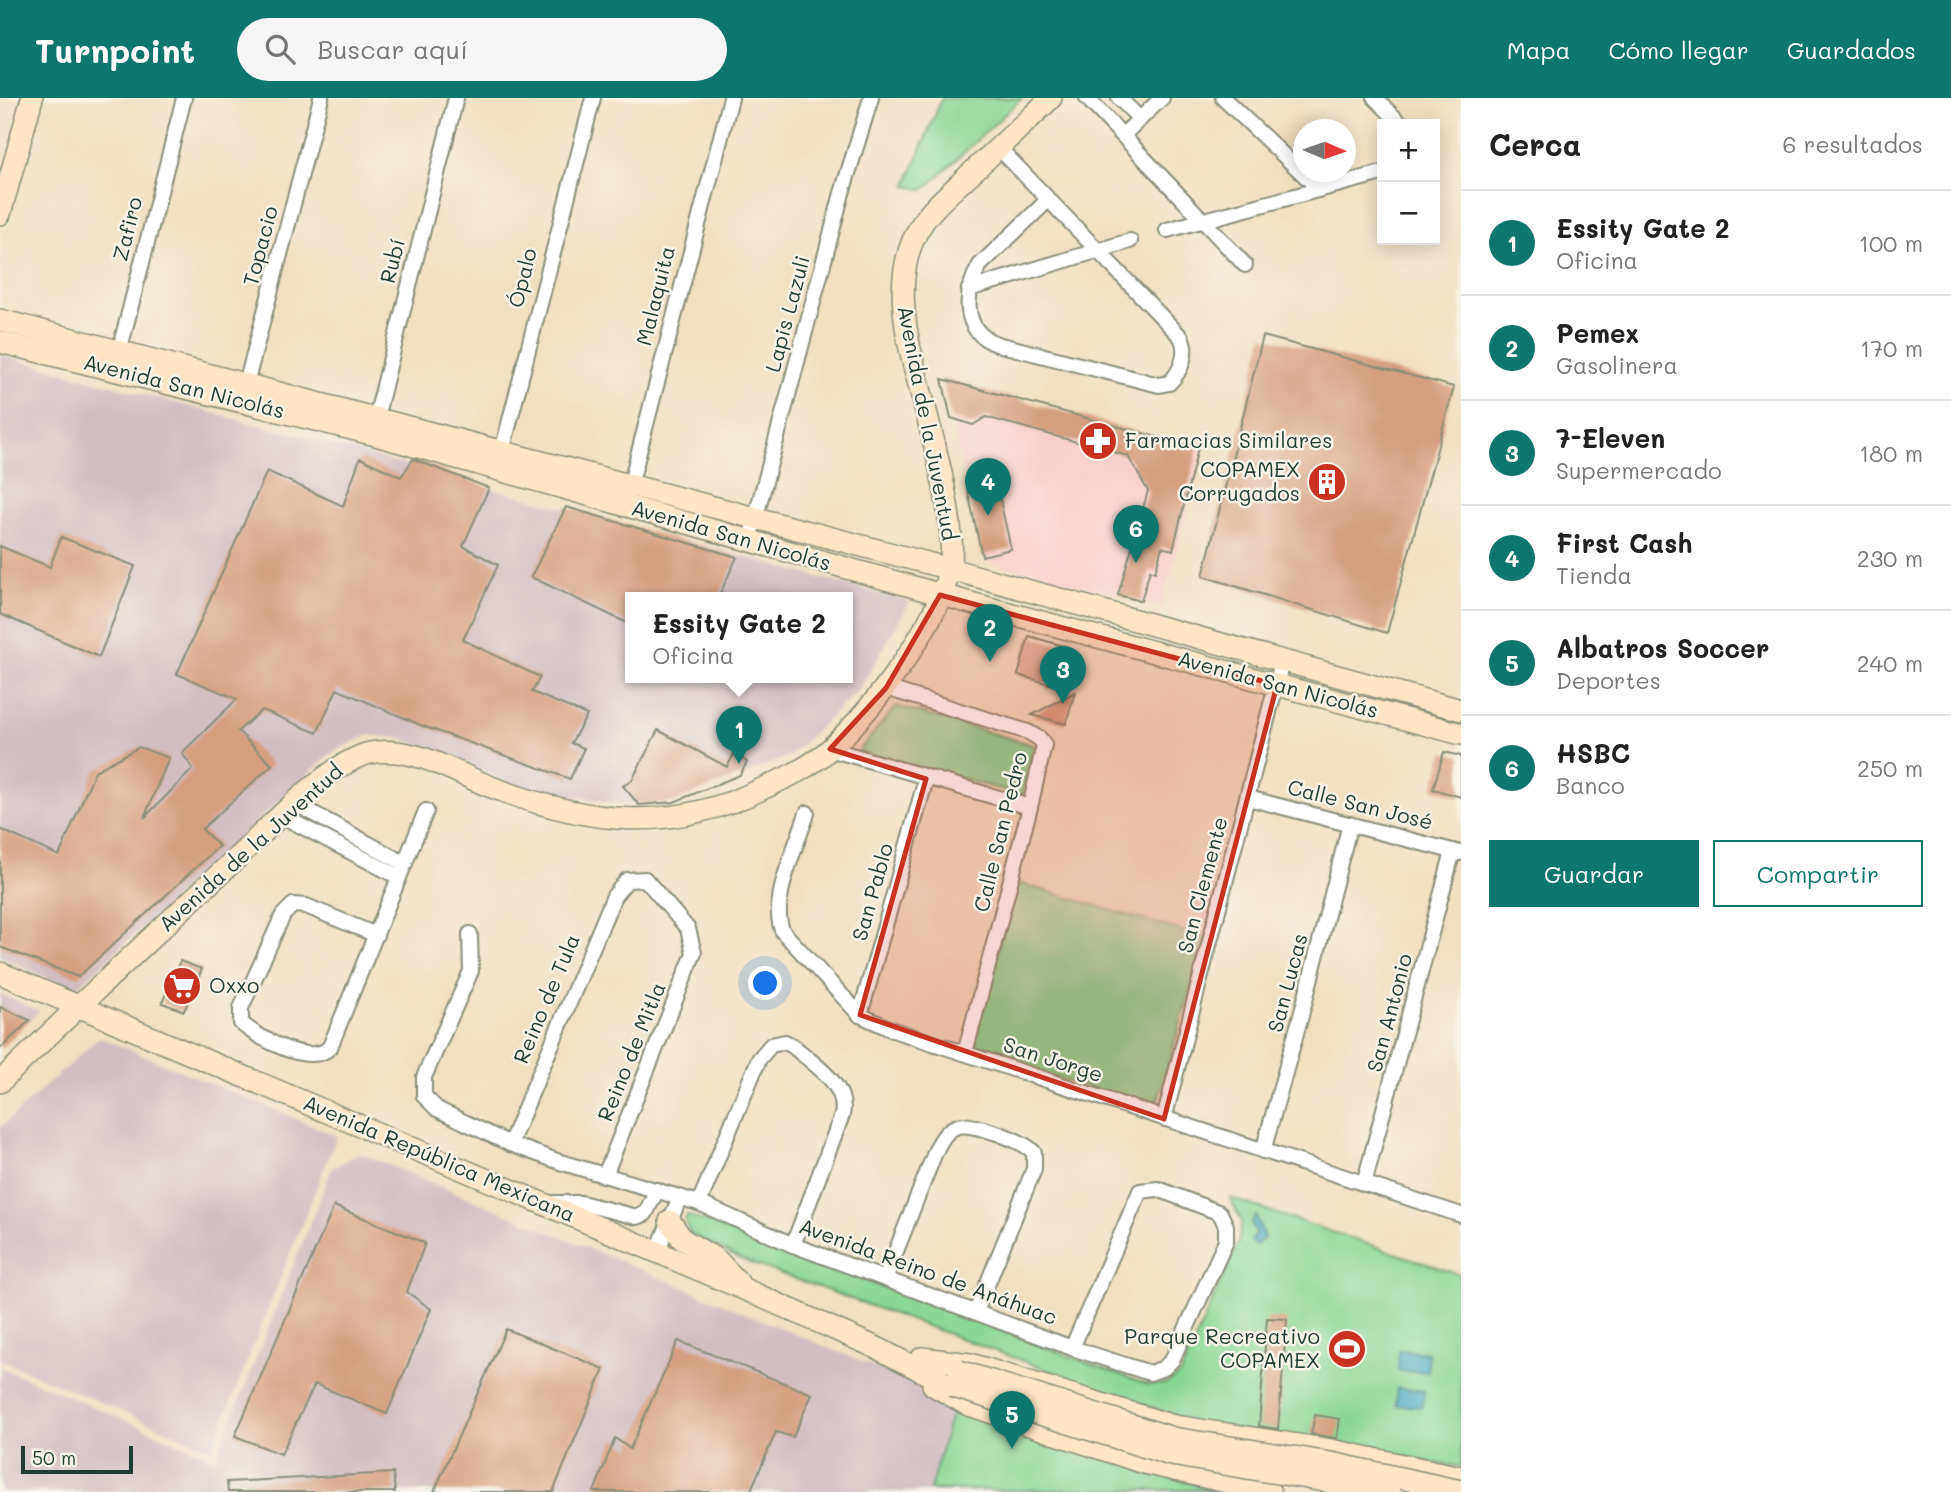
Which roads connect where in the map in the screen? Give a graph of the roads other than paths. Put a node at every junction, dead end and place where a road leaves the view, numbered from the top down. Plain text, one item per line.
1 (32, 98) edge
2 (184, 98) edge
3 (321, 98) edge
4 (456, 98) edge
5 (593, 98) edge
6 (731, 98) edge
7 (871, 98) edge
8 (1051, 98) edge
9 (1087, 98) edge
10 (1119, 98) edge
11 (1162, 98) edge
12 (1223, 98) edge
13 (1375, 98) edge
14 (1140, 119) junction
15 (1396, 119) edge
16 (1123, 135) junction
17 (998, 148) junction
18 (1377, 174) edge
19 (1320, 189) junction
20 (1047, 201) junction
21 (0, 214) edge
22 (1205, 222) junction
23 (1167, 230) dead end
24 (1130, 241) dead end
25 (1095, 250) junction
26 (1245, 265) dead end
27 (969, 289) junction
28 (0, 320) edge
29 (0, 332) edge
30 (0, 342) edge
31 (117, 361) junction
32 (243, 393) junction
33 (374, 426) junction
34 (500, 461) junction
35 (627, 496) junction
36 (755, 519) junction
37 (749, 541) junction
38 (950, 569) junction
39 (940, 595) junction
40 (1282, 662) junction
41 (1277, 685) junction
42 (886, 688) junction
43 (1461, 710) edge
44 (1461, 734) edge
45 (830, 749) junction
46 (926, 779) junction
47 (1248, 798) junction
48 (1030, 807) junction
49 (289, 810) junction
50 (426, 811) dead end
51 (807, 813) dead end
52 (1350, 824) junction
53 (1457, 852) edge
54 (402, 871) junction
55 (632, 878) joint
56 (470, 934) dead end
57 (376, 935) junction
58 (0, 973) edge
59 (78, 1006) junction
60 (860, 1015) junction
61 (965, 1052) junction
62 (0, 1083) edge
63 (1164, 1119) junction
64 (510, 1144) junction
65 (1263, 1152) junction
66 (604, 1175) junction
67 (1364, 1184) junction
68 (657, 1190) junction
69 (680, 1197) junction
70 (542, 1203) junction
71 (699, 1203) junction
72 (1461, 1215) edge
73 (670, 1221) junction
74 (793, 1245) junction
75 (657, 1252) junction
76 (885, 1279) junction
77 (744, 1289) junction
78 (976, 1312) junction
79 (1072, 1348) junction
80 (918, 1363) junction
81 (955, 1378) junction
82 (1380, 1460) junction
83 (1461, 1477) edge
84 (1461, 1491) edge
85 (1270, 1492) edge
86 (1380, 1492) edge
87 (1389, 1492) edge

1 - 21 street
2 - 31 street, Zafiro
3 - 32 street, Topacio
4 - 33 street, Rubí
5 - 34 street, Ópalo
6 - 35 street, Malaquita
7 - 36 street, Lapis Lazuli
8 - 17 street, Avenida de la Juventud
9 - 16 street
10 - 14 street
11 - 14 street
12 - 19 street
13 - 15 street
14 - 16 street
16 - 22 street
17 - 20 street
17 - 38 street, Avenida de la Juventud
18 - 19 street
19 - 22 street
20 - 25 street
20 - 27 street
22 - 23 street
22 - 26 street
24 - 25 street
25 - 27 street
25 - 27 street
28 - 31 street, Avenida San Nicolás
29 - 31 street
30 - 31 street, Avenida San Nicolás
31 - 32 street, Avenida San Nicolás
32 - 33 street, Avenida San Nicolás
33 - 34 street, Avenida San Nicolás
34 - 35 street, Avenida San Nicolás
35 - 36 street, Avenida San Nicolás
35 - 37 street, Avenida San Nicolás
36 - 37 street, Lapis Lazuli
36 - 38 street, Avenida San Nicolás
37 - 39 street, Avenida San Nicolás
38 - 39 street, Avenida de la Juventud
38 - 40 street, Avenida San Nicolás
39 - 41 street, Avenida San Nicolás
39 - 42 street, Avenida de la Juventud
40 - 41 street, San Clemente
40 - 43 street, Avenida San Nicolás
41 - 44 street, Avenida San Nicolás
41 - 47 street, San Clemente
42 - 45 street, Avenida de la Juventud
42 - 48 street, Calle San Pedro
45 - 46 street
45 - 49 street, Avenida de la Juventud
46 - 48 street
46 - 60 street, San Pablo
47 - 52 street, Calle San José
47 - 63 street, San Clemente
48 - 61 street, Calle San Pedro
49 - 54 street
49 - 59 street, Avenida de la Juventud
50 - 54 street
51 - 60 street, San Jorge
52 - 53 street, Calle San José
52 - 65 street, San Lucas
53 - 67 street, San Antonio
54 - 57 street
55 - 64 street, Reino de Tula
55 - 66 street, Reino de Mitla
56 - 64 street, Avenida Reino de Anáhuac
57 - 57 street
58 - 59 street, Avenida República Mexicana
59 - 62 street, Avenida de la Juventud
59 - 70 street, Avenida República Mexicana
60 - 61 street, San Jorge
61 - 63 street, San Jorge
63 - 65 street, San Jorge
64 - 66 street, Avenida Reino de Anáhuac
65 - 67 street, San Jorge
66 - 68 street, Avenida Reino de Anáhuac
67 - 72 street, San Jorge
68 - 69 street, Avenida Reino de Anáhuac
68 - 70 street
69 - 71 street, Avenida Reino de Anáhuac
69 - 73 street
70 - 75 street, Avenida República Mexicana
71 - 74 street, Avenida Reino de Anáhuac
71 - 74 street
73 - 75 street
73 - 77 street
74 - 76 street, Avenida Reino de Anáhuac
75 - 77 street, Avenida República Mexicana
76 - 78 street, Avenida Reino de Anáhuac
76 - 78 street
77 - 80 street, Avenida República Mexicana
78 - 79 street, Avenida Reino de Anáhuac
79 - 79 street, Avenida Reino de Anáhuac
80 - 81 street, Avenida República Mexicana
80 - 82 street, Avenida República Mexicana
80 - 85 street, Avenida República Mexicana
81 - 84 street, Avenida República Mexicana, bridge
81 - 87 street, Avenida República Mexicana, bridge
82 - 83 street, Avenida República Mexicana
82 - 86 street

